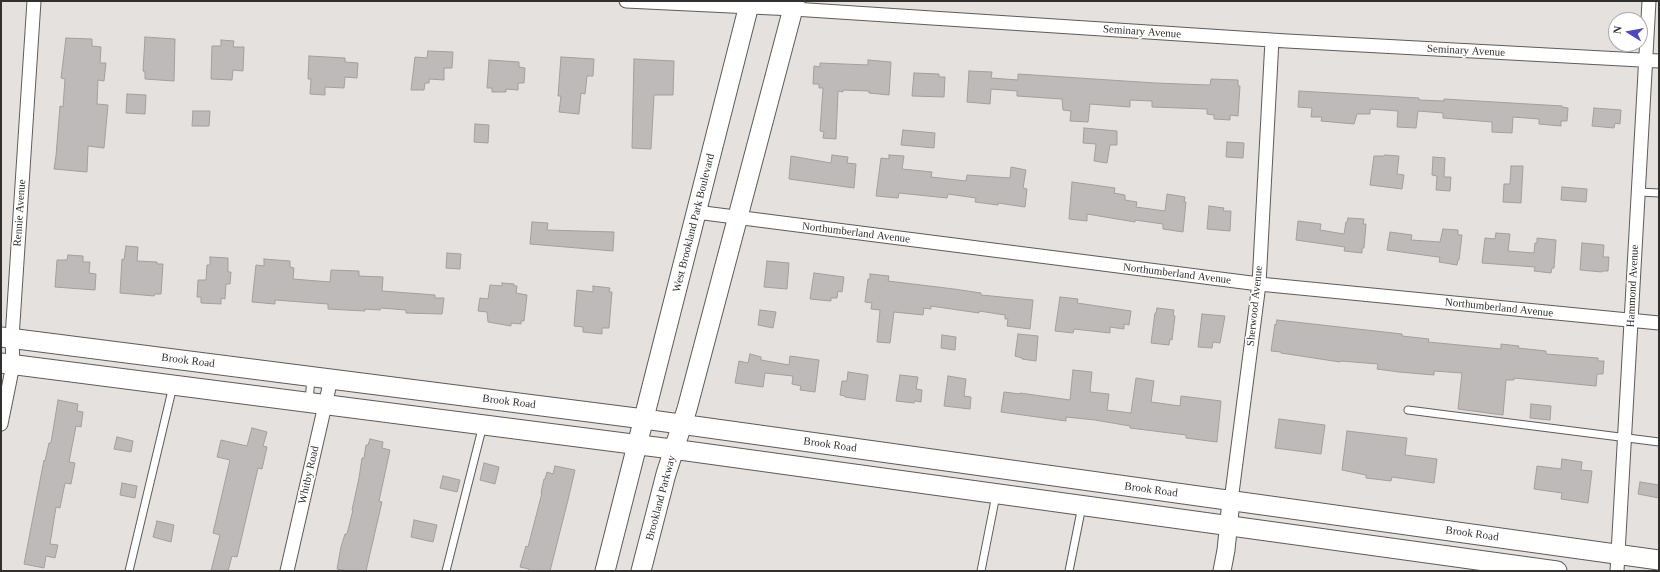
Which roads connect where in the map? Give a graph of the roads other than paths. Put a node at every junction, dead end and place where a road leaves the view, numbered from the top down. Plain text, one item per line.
1 (34, 1) edge
2 (626, 1) edge
3 (1649, 1) edge
4 (649, 2) edge
5 (749, 4) edge
6 (794, 5) edge
7 (1272, 40) junction
8 (1645, 60) junction
9 (1659, 61) edge
10 (1639, 192) junction
11 (1659, 193) edge
12 (696, 212) junction
13 (737, 218) junction
14 (1259, 284) junction
15 (1631, 321) junction
16 (1659, 323) edge
17 (6, 338) edge
18 (7, 364) edge
19 (311, 377) junction
20 (331, 379) junction
21 (173, 385) junction
22 (317, 403) junction
23 (1408, 410) dead end
24 (644, 420) junction
25 (1, 424) edge
26 (484, 424) junction
27 (682, 425) junction
28 (1624, 438) junction
29 (1659, 442) edge
30 (637, 445) junction
31 (674, 449) junction
32 (996, 494) junction
33 (1231, 501) junction
34 (1082, 506) junction
35 (1229, 526) junction
36 (1659, 560) edge
37 (1618, 563) edge
38 (129, 571) edge
39 (287, 571) edge
40 (446, 571) edge
41 (605, 571) edge
42 (641, 571) edge
43 (981, 571) edge
44 (1069, 571) edge
45 (1222, 571) edge
46 (1557, 571) edge

1 - 17 street, Rennie Avenue
2 - 4 street, Seminary Avenue
3 - 8 street, Hammond Avenue
4 - 5 street, Seminary Avenue
5 - 6 street, Seminary Avenue
5 - 12 main road, West Brookland Park Boulevard
6 - 7 street, Seminary Avenue
6 - 13 main road
7 - 8 street, Seminary Avenue
7 - 14 street, Sherwood Avenue
8 - 9 street, Seminary Avenue
8 - 10 street, Hammond Avenue
10 - 11 lane
10 - 15 street, Hammond Avenue
12 - 13 street, Northumberland Avenue
12 - 24 main road, West Brookland Park Boulevard
13 - 14 street, Northumberland Avenue
13 - 27 main road
14 - 15 street, Northumberland Avenue
14 - 33 street, Sherwood Avenue
15 - 16 street, Northumberland Avenue
15 - 28 street, Hammond Avenue
17 - 18 street, Rennie Avenue
17 - 19 main road, Brook Road
18 - 21 main road
18 - 25 street, Rennie Avenue
19 - 20 main road, Brook Road
19 - 22 lane
20 - 22 street, Whitby Road
20 - 24 main road, Brook Road
21 - 22 main road
21 - 38 lane
22 - 26 main road
22 - 39 street, Whitby Road
23 - 28 lane
24 - 27 main road, Brook Road
24 - 30 main road, West Brookland Park Boulevard
26 - 30 main road
26 - 40 lane
27 - 31 main road, Brookland Parkway
27 - 33 main road, Brook Road
28 - 29 lane
28 - 37 street, Hammond Avenue
30 - 31 main road
30 - 41 main road
31 - 32 main road
31 - 42 main road, Brookland Parkway
32 - 34 main road
32 - 43 lane
33 - 35 street, Sherwood Avenue
33 - 37 main road, Brook Road
34 - 35 main road
34 - 44 lane
35 - 45 street, Sherwood Avenue
35 - 46 main road
36 - 37 main road, Brook Road

